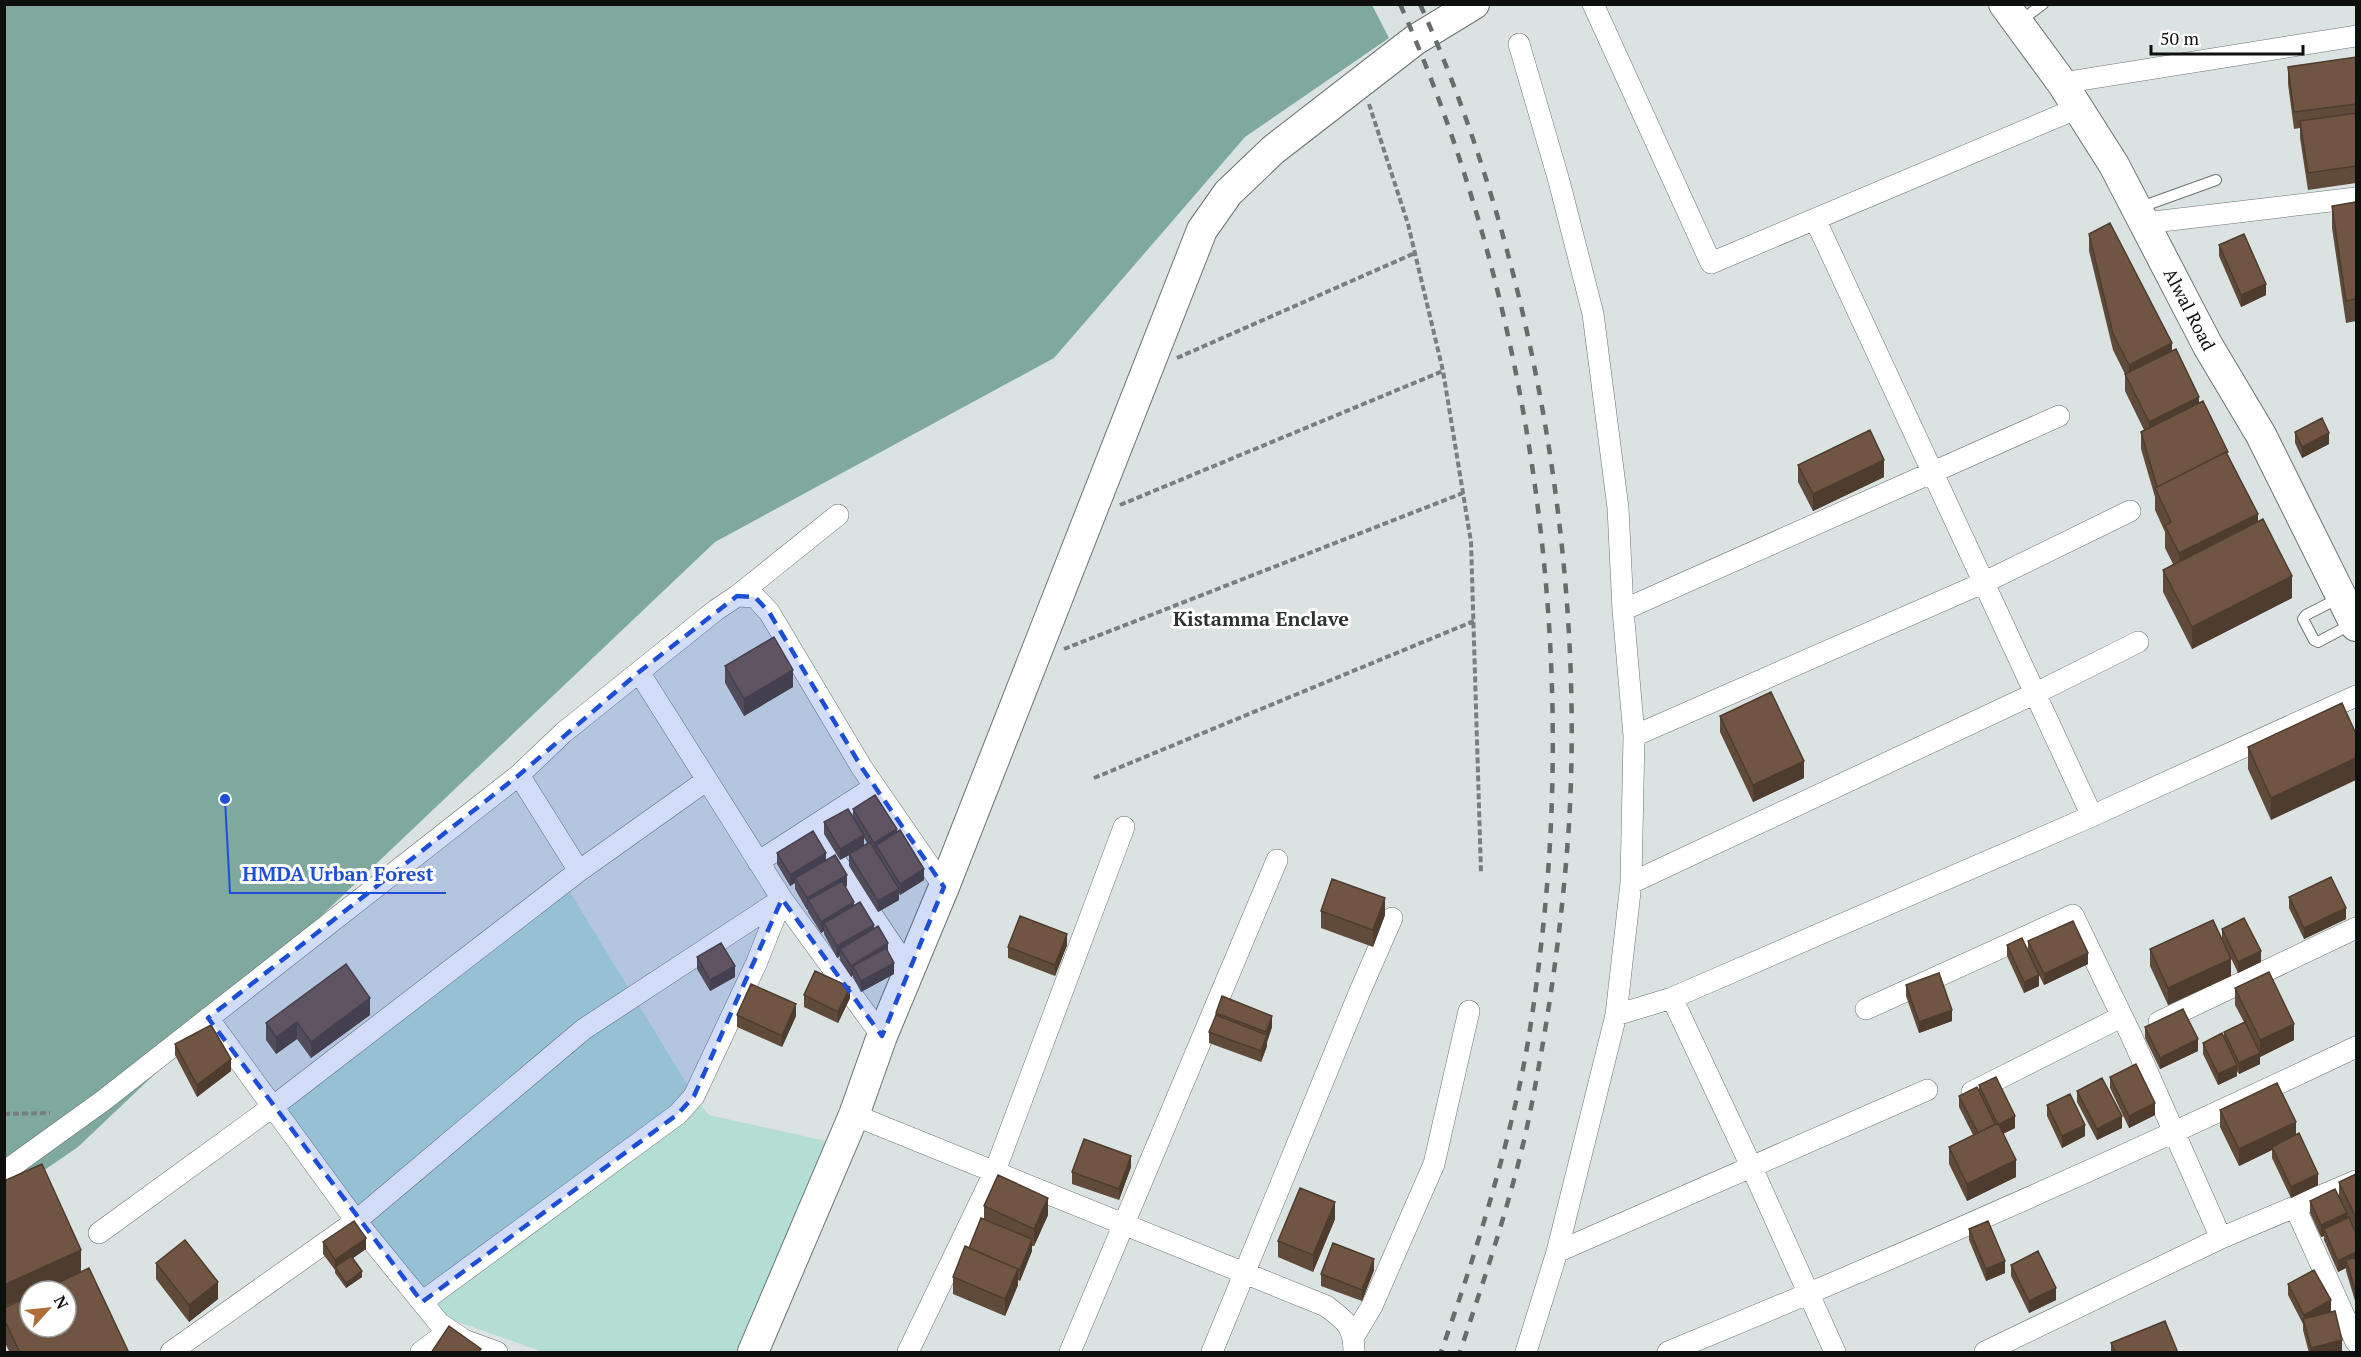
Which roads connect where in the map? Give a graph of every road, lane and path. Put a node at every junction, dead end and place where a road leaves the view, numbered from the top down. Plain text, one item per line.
1 (1474, 4) edge
2 (1593, 4) edge
3 (2043, 4) edge
4 (2011, 13) edge
5 (2356, 36) edge
6 (1519, 44) dead end
7 (1362, 80) junction
8 (2062, 83) junction
9 (2078, 108) junction
10 (2216, 180) dead end
11 (2356, 198) edge
12 (2141, 215) junction
13 (1815, 219) junction
14 (1415, 253) junction
15 (1443, 371) junction
16 (1144, 373) junction
17 (2059, 416) dead end
18 (1933, 473) junction
19 (1463, 493) junction
20 (2130, 511) dead end
21 (838, 515) dead end
22 (1090, 517) junction
23 (1984, 582) junction
24 (737, 596) junction
25 (1623, 610) junction
26 (2351, 615) edge
27 (1474, 621) junction
28 (2138, 642) dead end
29 (1032, 661) junction
30 (639, 672) junction
31 (2036, 693) junction
32 (2356, 696) edge
33 (1634, 736) junction
34 (519, 775) junction
35 (1094, 778) dead end
36 (707, 780) junction
37 (874, 787) junction
38 (2092, 816) junction
39 (813, 827) junction
40 (1124, 827) dead end
41 (1277, 860) dead end
42 (758, 862) junction
43 (579, 871) junction
44 (1481, 873) dead end
45 (1631, 883) junction
46 (945, 887) junction
47 (782, 899) junction
48 (1392, 918) dead end
49 (2356, 928) edge
50 (909, 970) junction
51 (1672, 998) junction
52 (1866, 1009) dead end
53 (1469, 1011) dead end
54 (1616, 1015) junction
55 (208, 1018) junction
56 (2126, 1026) junction
57 (882, 1036) junction
58 (2356, 1047) edge
59 (1927, 1090) dead end
60 (1962, 1097) edge
61 (273, 1107) junction
62 (84, 1113) junction
63 (4, 1114) edge
64 (854, 1115) junction
65 (2174, 1133) junction
66 (1752, 1168) junction
67 (995, 1171) junction
68 (4, 1172) edge
69 (2356, 1181) edge
70 (2295, 1207) junction
71 (356, 1221) junction
72 (1123, 1224) junction
73 (99, 1233) dead end
74 (2221, 1238) junction
75 (1557, 1252) junction
76 (1243, 1275) junction
77 (1808, 1295) junction
78 (422, 1302) junction
79 (448, 1331) junction
80 (2356, 1342) edge
81 (1354, 1344) edge
82 (171, 1353) edge
83 (421, 1353) edge
84 (497, 1353) edge
85 (753, 1353) edge
86 (908, 1353) edge
87 (1070, 1353) edge
88 (1212, 1353) edge
89 (1527, 1353) edge
90 (1668, 1353) edge
91 (1834, 1353) edge
92 (1985, 1353) edge

1 - 7 street
2 - 13 street
3 - 4 lane
4 - 8 street, Alwal Road
5 - 8 street
6 - 25 street
7 - 14 path
7 - 16 street
8 - 9 street, Alwal Road
9 - 12 street, Alwal Road
9 - 13 street
10 - 12 lane
11 - 12 street
12 - 26 street, Alwal Road
13 - 18 street
14 - 15 path
14 - 16 path
15 - 19 path
15 - 22 path
16 - 22 street
17 - 18 street
18 - 23 street
18 - 25 street
19 - 27 path
19 - 29 path
20 - 23 street
21 - 24 street
22 - 29 street
23 - 31 street
23 - 33 street
24 - 30 street
24 - 37 street
25 - 33 street
27 - 35 path
27 - 44 path
28 - 31 street
29 - 46 street
30 - 34 street
30 - 36 street
31 - 38 street
31 - 45 street
32 - 38 street
33 - 45 street
34 - 43 street
34 - 55 street
36 - 42 street
36 - 43 street
37 - 39 street
37 - 46 street
38 - 51 street
39 - 42 street
39 - 50 street
40 - 67 street
41 - 72 street
42 - 47 street
43 - 61 street
45 - 54 street
46 - 50 street
47 - 57 street
47 - 71 street
47 - 78 street
48 - 76 street
49 - 56 street
50 - 57 street
51 - 54 street
51 - 66 street
52 - 56 street
53 - 81 street
54 - 75 street
55 - 61 street
55 - 62 street
56 - 60 street
56 - 65 street
57 - 64 street
58 - 65 street
59 - 66 street
61 - 71 street
61 - 73 street
62 - 63 path
62 - 68 street
64 - 67 street
64 - 85 street
65 - 74 street
65 - 77 street
66 - 75 street
66 - 77 street
67 - 72 street
67 - 86 street
69 - 70 street
70 - 74 street
70 - 80 street
71 - 78 street
71 - 82 street
72 - 76 street
72 - 87 street
74 - 92 street
75 - 89 street
76 - 81 street
76 - 88 street
77 - 90 street
77 - 91 street
78 - 79 street
79 - 83 street
79 - 84 street

